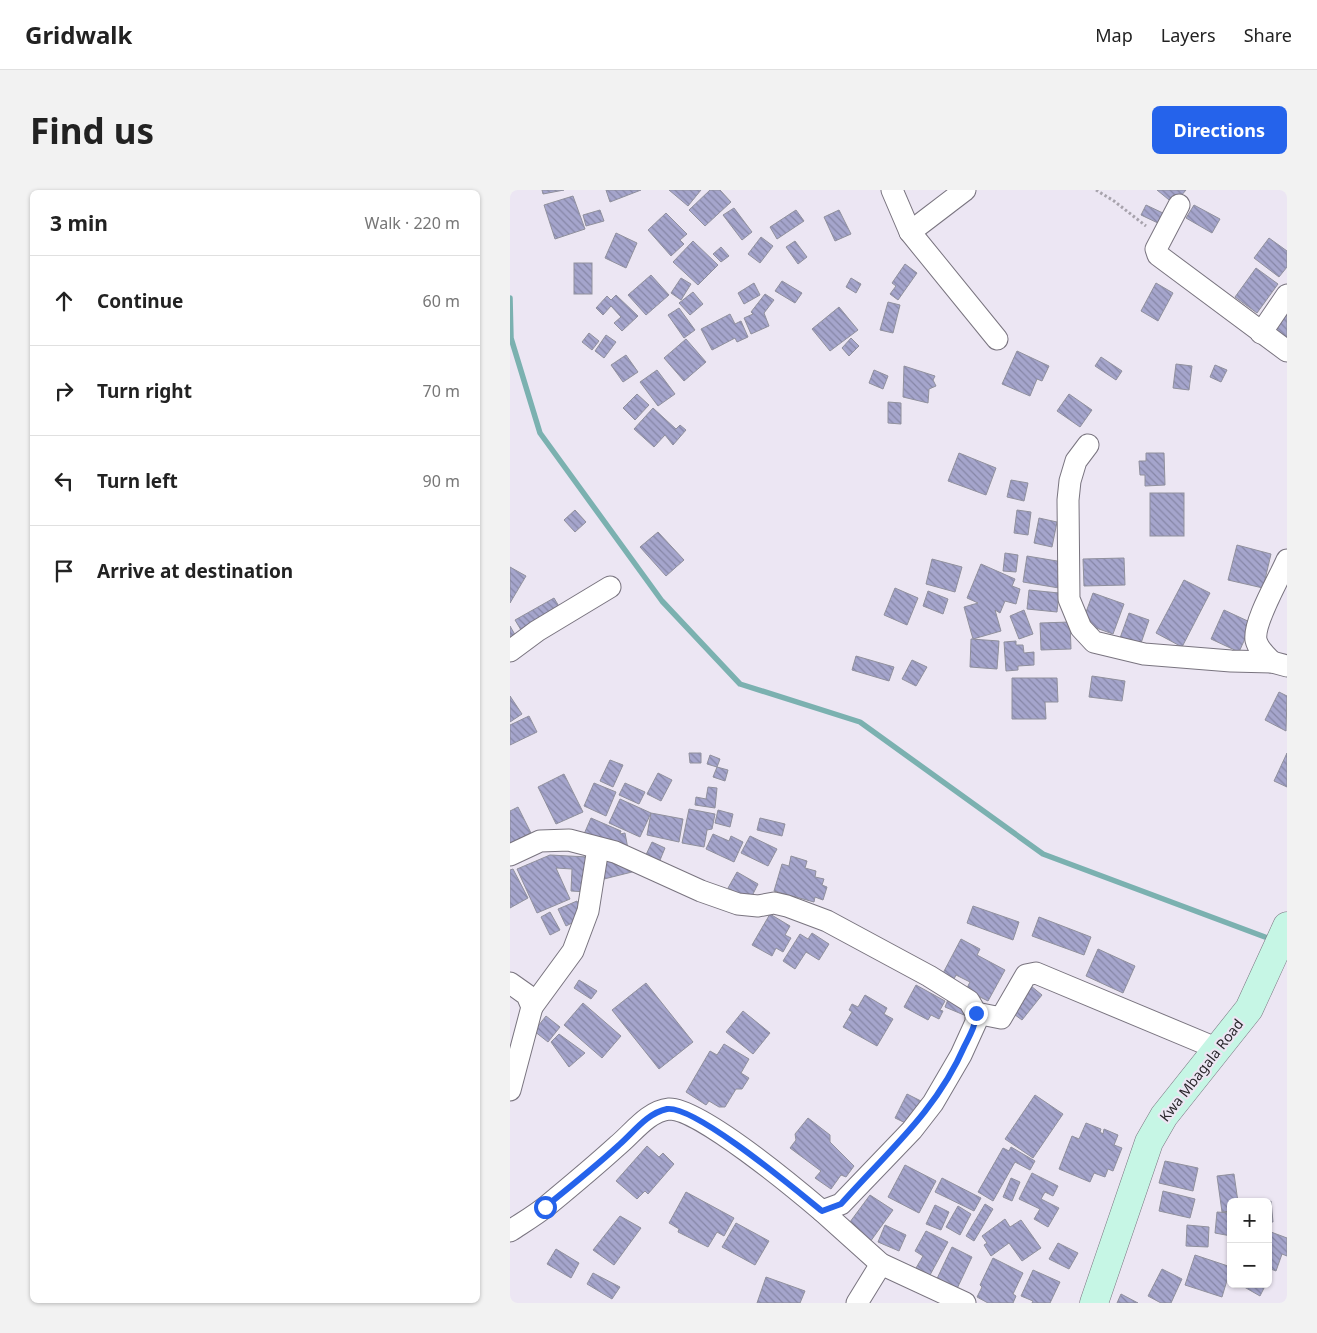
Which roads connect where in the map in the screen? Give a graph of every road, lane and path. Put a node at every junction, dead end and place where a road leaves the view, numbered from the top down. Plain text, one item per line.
1 (892, 190) edge
2 (965, 190) edge
3 (1096, 190) edge
4 (1179, 205) dead end
5 (910, 232) junction
6 (1160, 238) junction
7 (1287, 295) edge
8 (1261, 333) junction
9 (997, 339) dead end
10 (1287, 351) edge
11 (1088, 445) dead end
12 (1287, 560) edge
13 (610, 587) dead end
14 (510, 651) edge
15 (1280, 664) edge
16 (598, 848) junction
17 (510, 855) edge
18 (1287, 926) edge
19 (510, 983) edge
20 (532, 1007) junction
21 (976, 1013) junction
22 (1218, 1049) junction
23 (511, 1083) edge
24 (822, 1211) junction
25 (510, 1231) edge
26 (880, 1264) junction
27 (857, 1303) edge
28 (965, 1303) edge
29 (1094, 1303) edge

1 - 5 street
2 - 5 street
3 - 6 path
4 - 6 street
5 - 9 street
6 - 8 street
7 - 8 street
8 - 10 street
11 - 15 street
12 - 15 street
13 - 14 street
16 - 17 street
16 - 20 street
16 - 21 street
18 - 22 street, Kwa Mbagala Road
19 - 20 street
20 - 23 street
21 - 22 street
21 - 24 street
22 - 29 street, Kwa Mbagala Road
24 - 25 street
24 - 26 street
26 - 27 street
26 - 28 street

